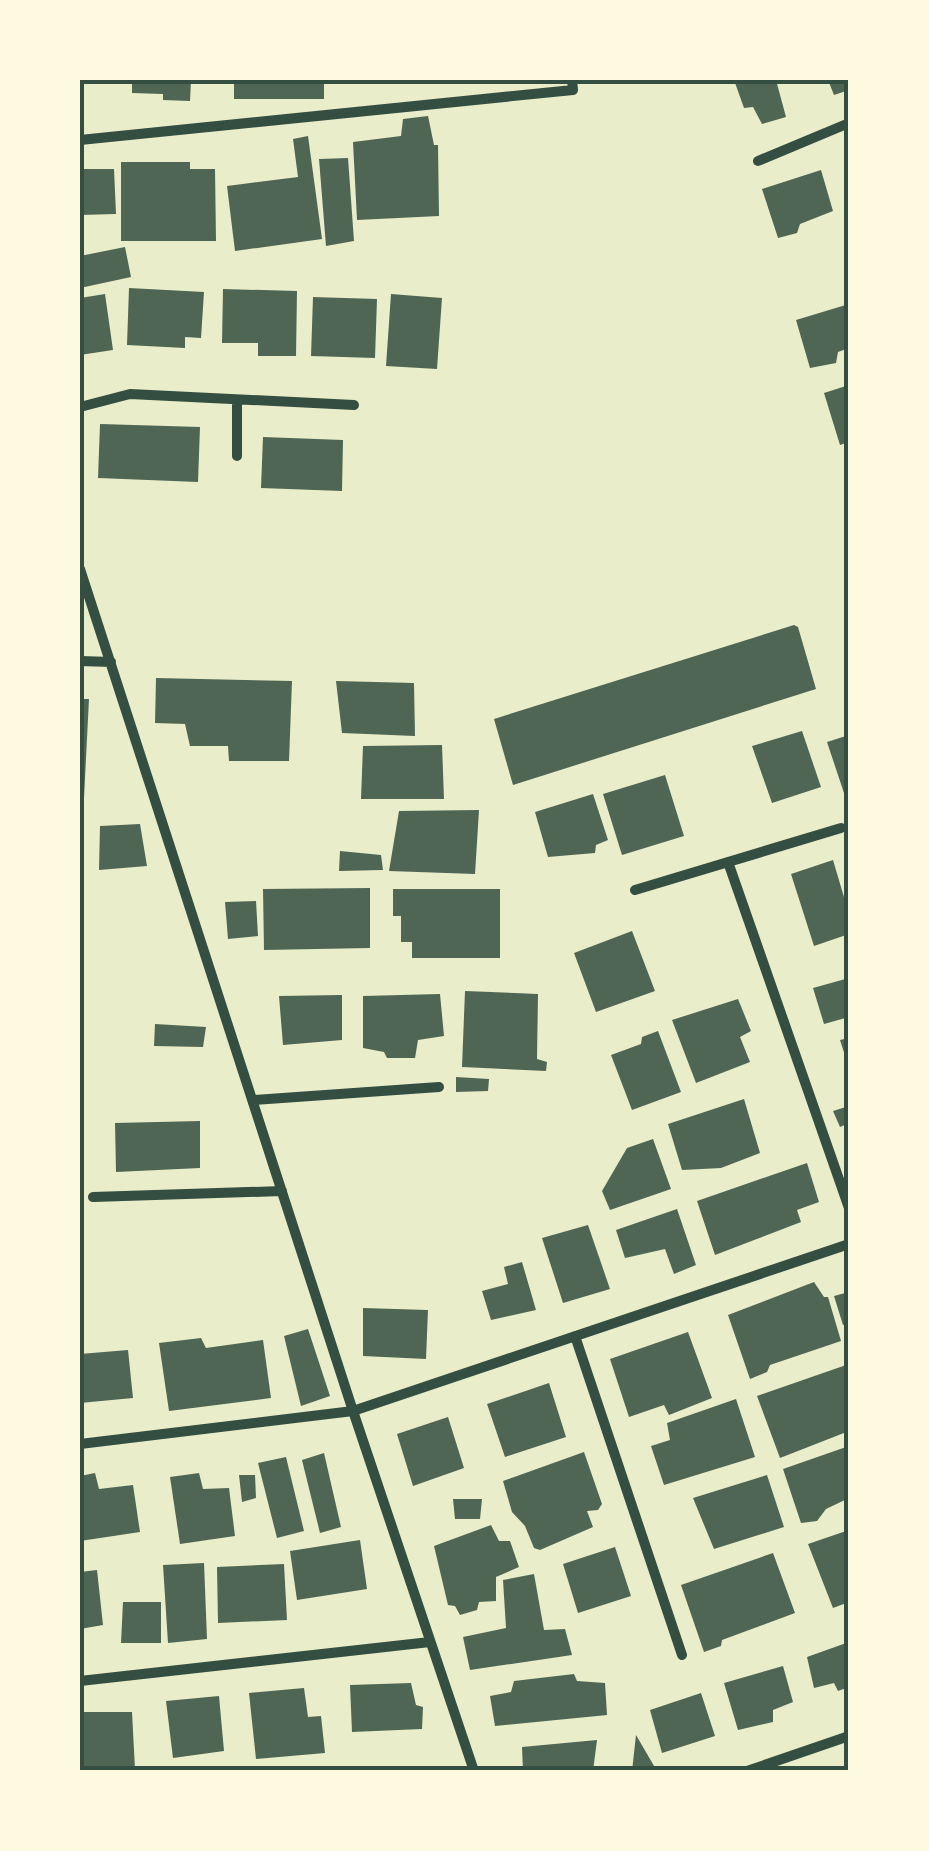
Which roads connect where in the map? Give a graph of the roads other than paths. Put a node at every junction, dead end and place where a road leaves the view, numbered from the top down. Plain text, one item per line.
1 (572, 80) edge
2 (849, 124) edge
3 (80, 140) edge
4 (758, 161) dead end
5 (238, 400) junction
6 (354, 405) dead end
7 (80, 407) edge
8 (237, 456) dead end
9 (80, 568) edge
10 (80, 660) edge
11 (112, 662) junction
12 (841, 828) dead end
13 (728, 862) junction
14 (635, 890) dead end
15 (439, 1087) dead end
16 (253, 1100) junction
17 (282, 1192) junction
18 (93, 1197) dead end
19 (849, 1208) edge
20 (849, 1244) edge
21 (575, 1336) junction
22 (353, 1410) junction
23 (80, 1444) edge
24 (430, 1642) junction
25 (682, 1655) dead end
26 (80, 1680) edge
27 (849, 1736) edge
28 (474, 1771) edge
29 (747, 1771) edge

1 - 3 street
2 - 4 street
5 - 6 street
5 - 7 street
5 - 8 street
9 - 11 street
10 - 11 street
11 - 16 street
12 - 13 street
13 - 14 street
13 - 19 street
15 - 16 street
16 - 17 street
17 - 18 street
17 - 22 street
20 - 21 street
21 - 22 street
21 - 25 street
22 - 23 street
22 - 24 street
24 - 26 street
24 - 28 street
27 - 29 street

